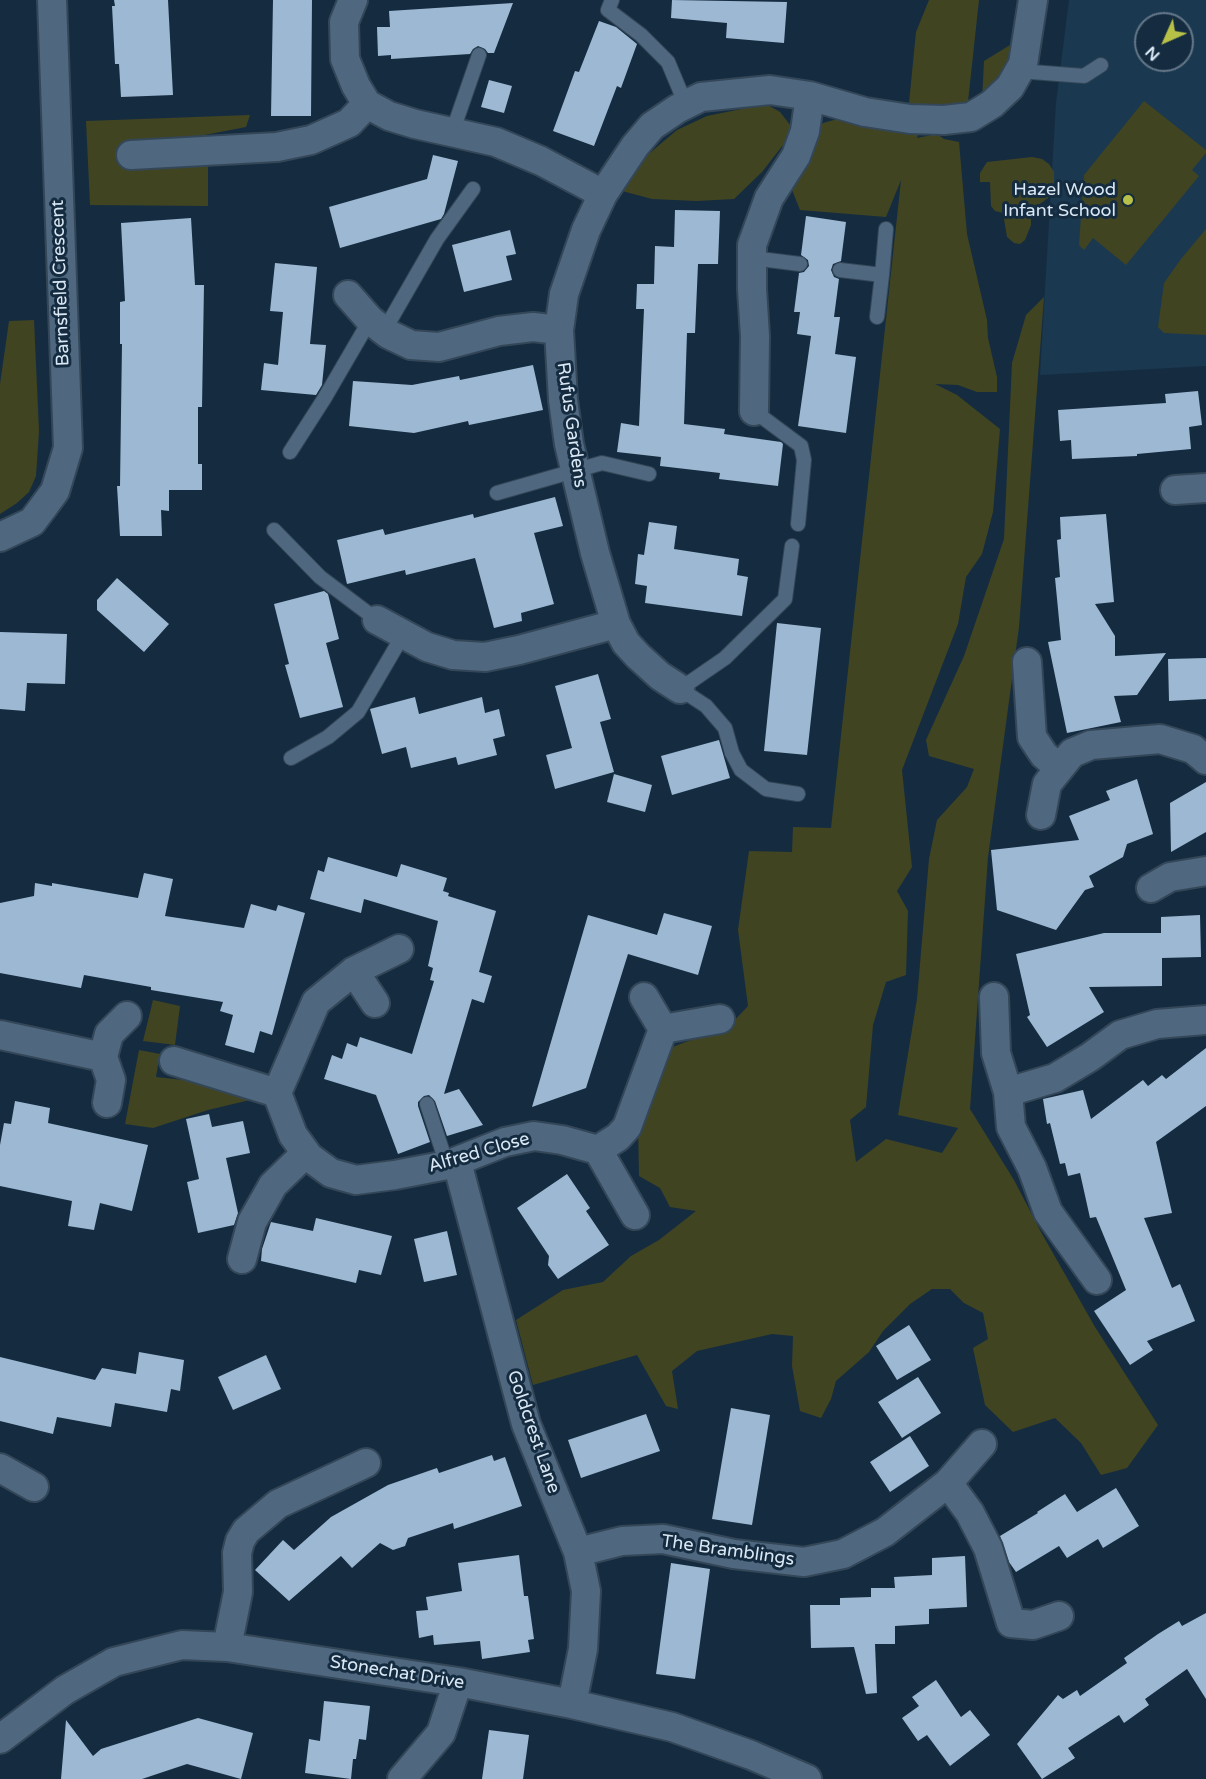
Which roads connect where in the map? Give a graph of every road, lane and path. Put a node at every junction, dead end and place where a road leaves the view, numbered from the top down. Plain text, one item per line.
1 (52, 0) edge
2 (353, 0) edge
3 (612, 0) edge
4 (1033, 0) edge
5 (479, 55) dead end
6 (1101, 65) dead end
7 (1019, 71) junction
8 (810, 96) junction
9 (368, 104) junction
10 (686, 105) junction
11 (452, 133) junction
12 (131, 155) dead end
13 (473, 189) dead end
14 (603, 194) junction
15 (886, 229) dead end
16 (752, 258) junction
17 (800, 264) dead end
18 (840, 270) dead end
19 (882, 275) junction
20 (348, 296) dead end
21 (877, 317) dead end
22 (377, 325) junction
23 (559, 330) junction
24 (754, 411) joint
25 (290, 452) dead end
26 (575, 471) junction
27 (649, 474) dead end
28 (1206, 488) edge
29 (1175, 490) dead end
30 (497, 493) dead end
31 (798, 524) dead end
32 (274, 530) dead end
33 (0, 537) edge
34 (792, 546) dead end
35 (377, 620) joint
36 (616, 624) junction
37 (403, 635) junction
38 (1027, 662) dead end
39 (680, 689) junction
40 (291, 758) dead end
41 (1206, 760) edge
42 (1059, 768) junction
43 (798, 794) dead end
44 (1041, 814) dead end
45 (1206, 871) edge
46 (1151, 888) dead end
47 (399, 949) dead end
48 (354, 971) junction
49 (644, 997) dead end
50 (994, 997) dead end
51 (375, 1003) dead end
52 (128, 1016) dead end
53 (720, 1019) dead end
54 (1206, 1020) edge
55 (663, 1029) junction
56 (0, 1035) edge
57 (103, 1057) junction
58 (174, 1061) dead end
59 (1008, 1092) junction
60 (277, 1093) junction
61 (107, 1103) dead end
62 (427, 1104) dead end
63 (598, 1150) junction
64 (306, 1153) junction
65 (452, 1164) junction
66 (635, 1215) dead end
67 (242, 1259) dead end
68 (1097, 1280) dead end
69 (982, 1444) dead end
70 (366, 1463) dead end
71 (0, 1468) edge
72 (948, 1483) junction
73 (34, 1487) dead end
74 (578, 1552) junction
75 (1059, 1617) dead end
76 (227, 1647) junction
77 (458, 1682) junction
78 (572, 1704) junction
79 (0, 1739) edge
80 (402, 1779) edge
81 (807, 1779) edge

1 - 33 street, Barnsfield Crescent
2 - 9 street
3 - 10 lane
4 - 7 street
5 - 11 lane
6 - 7 lane
7 - 8 street, Rufus Gardens
8 - 10 street, Rufus Gardens
8 - 16 street
9 - 11 street
9 - 12 street
10 - 14 street, Rufus Gardens
11 - 14 street
13 - 22 lane
14 - 23 street, Rufus Gardens
15 - 19 lane
16 - 17 lane
16 - 24 street
18 - 19 lane
19 - 21 lane
20 - 22 street
22 - 23 street
22 - 25 lane
23 - 26 street, Rufus Gardens
24 - 31 lane
26 - 27 lane
26 - 30 lane
26 - 36 street, Rufus Gardens
28 - 29 street
32 - 35 lane
34 - 39 lane
35 - 37 street
36 - 37 street
36 - 39 street, Rufus Gardens
37 - 40 lane
38 - 42 street
39 - 43 lane
41 - 42 street
42 - 44 street
45 - 46 street
47 - 48 street
48 - 51 street
48 - 60 street
49 - 55 street
50 - 59 street
52 - 57 street
53 - 55 street
54 - 59 street
55 - 63 street
56 - 57 street
57 - 61 street
58 - 60 street
59 - 68 street
60 - 64 street, Alfred Close
62 - 65 lane
63 - 65 street, Alfred Close
63 - 66 street
64 - 65 street, Alfred Close
64 - 67 street
65 - 74 street, Goldcrest Lane
69 - 72 street, The Bramblings
70 - 76 street
71 - 73 street
72 - 74 street, The Bramblings
72 - 75 street
74 - 78 street, Goldcrest Lane
76 - 77 street, Stonechat Drive
76 - 79 street, Stonechat Drive
77 - 78 street, Stonechat Drive
77 - 80 street
78 - 81 street, Stonechat Drive

